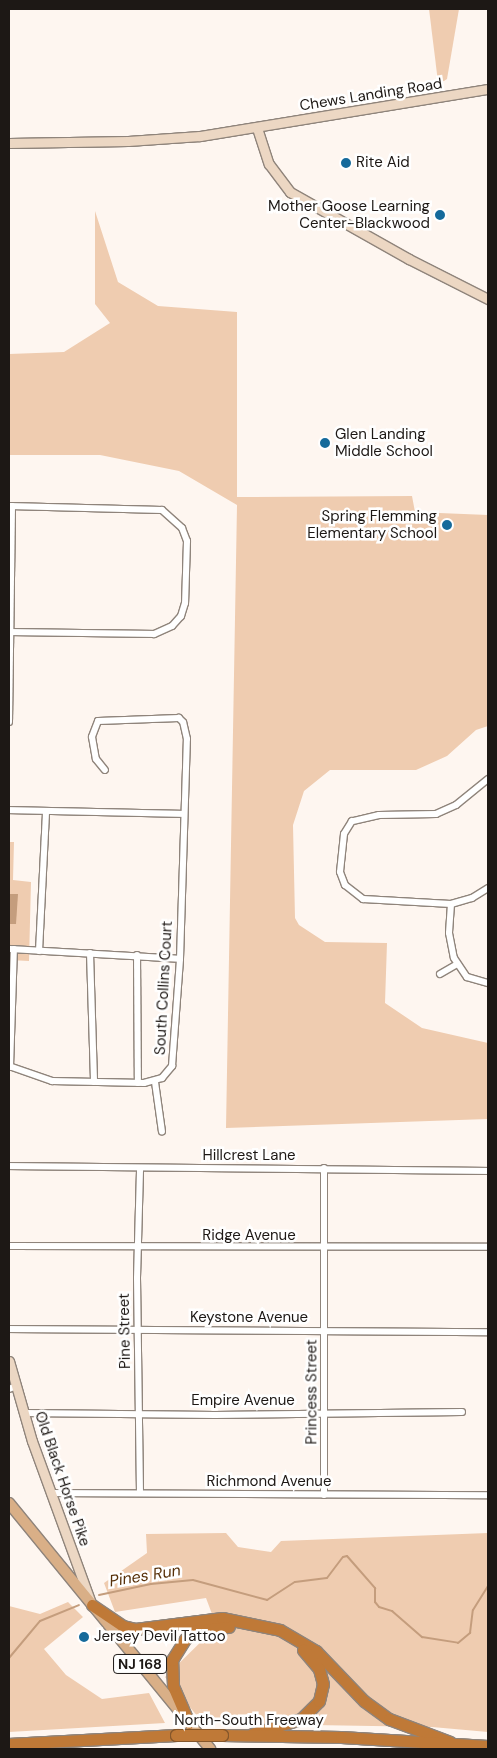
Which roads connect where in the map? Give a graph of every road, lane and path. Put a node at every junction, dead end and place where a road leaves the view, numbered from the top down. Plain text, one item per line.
1 (488, 89) edge
2 (257, 128) junction
3 (9, 143) edge
4 (488, 299) edge
5 (11, 506) edge
6 (10, 592) edge
7 (11, 632) junction
8 (9, 722) edge
9 (104, 770) dead end
10 (488, 779) edge
11 (9, 810) edge
12 (46, 811) junction
13 (184, 814) junction
14 (488, 888) edge
15 (451, 904) junction
16 (11, 949) edge
17 (39, 951) junction
18 (90, 953) junction
19 (137, 955) junction
20 (180, 959) junction
21 (457, 964) junction
22 (440, 974) dead end
23 (488, 983) edge
24 (9, 1066) edge
25 (94, 1082) junction
26 (155, 1082) junction
27 (138, 1083) junction
28 (162, 1132) dead end
29 (9, 1166) edge
30 (140, 1168) junction
31 (324, 1168) junction
32 (488, 1171) edge
33 (9, 1246) edge
34 (488, 1247) edge
35 (139, 1248) junction
36 (325, 1248) junction
37 (9, 1329) edge
38 (137, 1329) junction
39 (324, 1331) junction
40 (488, 1332) edge
41 (9, 1361) edge
42 (12, 1388) edge
43 (462, 1412) dead end
44 (24, 1413) junction
45 (139, 1413) junction
46 (325, 1413) junction
47 (50, 1493) junction
48 (140, 1494) junction
49 (324, 1495) junction
50 (488, 1495) edge
51 (9, 1503) edge
52 (92, 1605) junction
53 (189, 1723) junction
54 (252, 1734) junction
55 (450, 1742) junction
56 (9, 1744) edge
57 (488, 1746) edge
58 (210, 1749) edge

1 - 2 street, Chews Landing Road
2 - 3 street, Chews Landing Road
2 - 4 street
5 - 6 street
5 - 7 street
6 - 7 street
7 - 8 street
9 - 13 street, South Collins Court
10 - 15 street
11 - 12 street
12 - 13 street
12 - 17 street
13 - 20 street, South Collins Court
14 - 15 street
15 - 21 street
16 - 17 street
16 - 24 street
17 - 18 street
18 - 19 street
18 - 25 street
19 - 20 street
19 - 27 street
20 - 26 street, South Collins Court
21 - 22 street
21 - 23 street
24 - 25 street
25 - 27 street
26 - 27 street
26 - 28 street
29 - 30 street, Hillcrest Lane
30 - 31 street, Hillcrest Lane
30 - 35 street, Pine Street
31 - 32 street, Hillcrest Lane
31 - 36 street, Princess Street
33 - 35 street, Ridge Avenue
34 - 36 street, Ridge Avenue
35 - 36 street, Ridge Avenue
35 - 38 street, Pine Street
36 - 39 street, Princess Street
37 - 38 street, Keystone Avenue
38 - 39 street, Keystone Avenue
38 - 45 street, Pine Street
39 - 40 street, Keystone Avenue
39 - 46 street, Princess Street
41 - 42 street, Old Black Horse Pike
42 - 44 street, Old Black Horse Pike
43 - 46 street, Empire Avenue
44 - 45 street, Empire Avenue
44 - 47 street, Old Black Horse Pike
45 - 46 street, Empire Avenue
45 - 48 street, Pine Street
46 - 49 street, Princess Street
47 - 48 street, Richmond Avenue
47 - 52 street, Old Black Horse Pike
48 - 49 street, Richmond Avenue
49 - 50 street, Richmond Avenue
51 - 52 main road, NJ 168
52 - 53 main road, NJ 168
52 - 55 highway
53 - 54 highway
53 - 58 main road, NJ 168
54 - 55 highway, North-South Freeway
54 - 56 highway, North-South Freeway, bridge
55 - 57 highway, North-South Freeway

